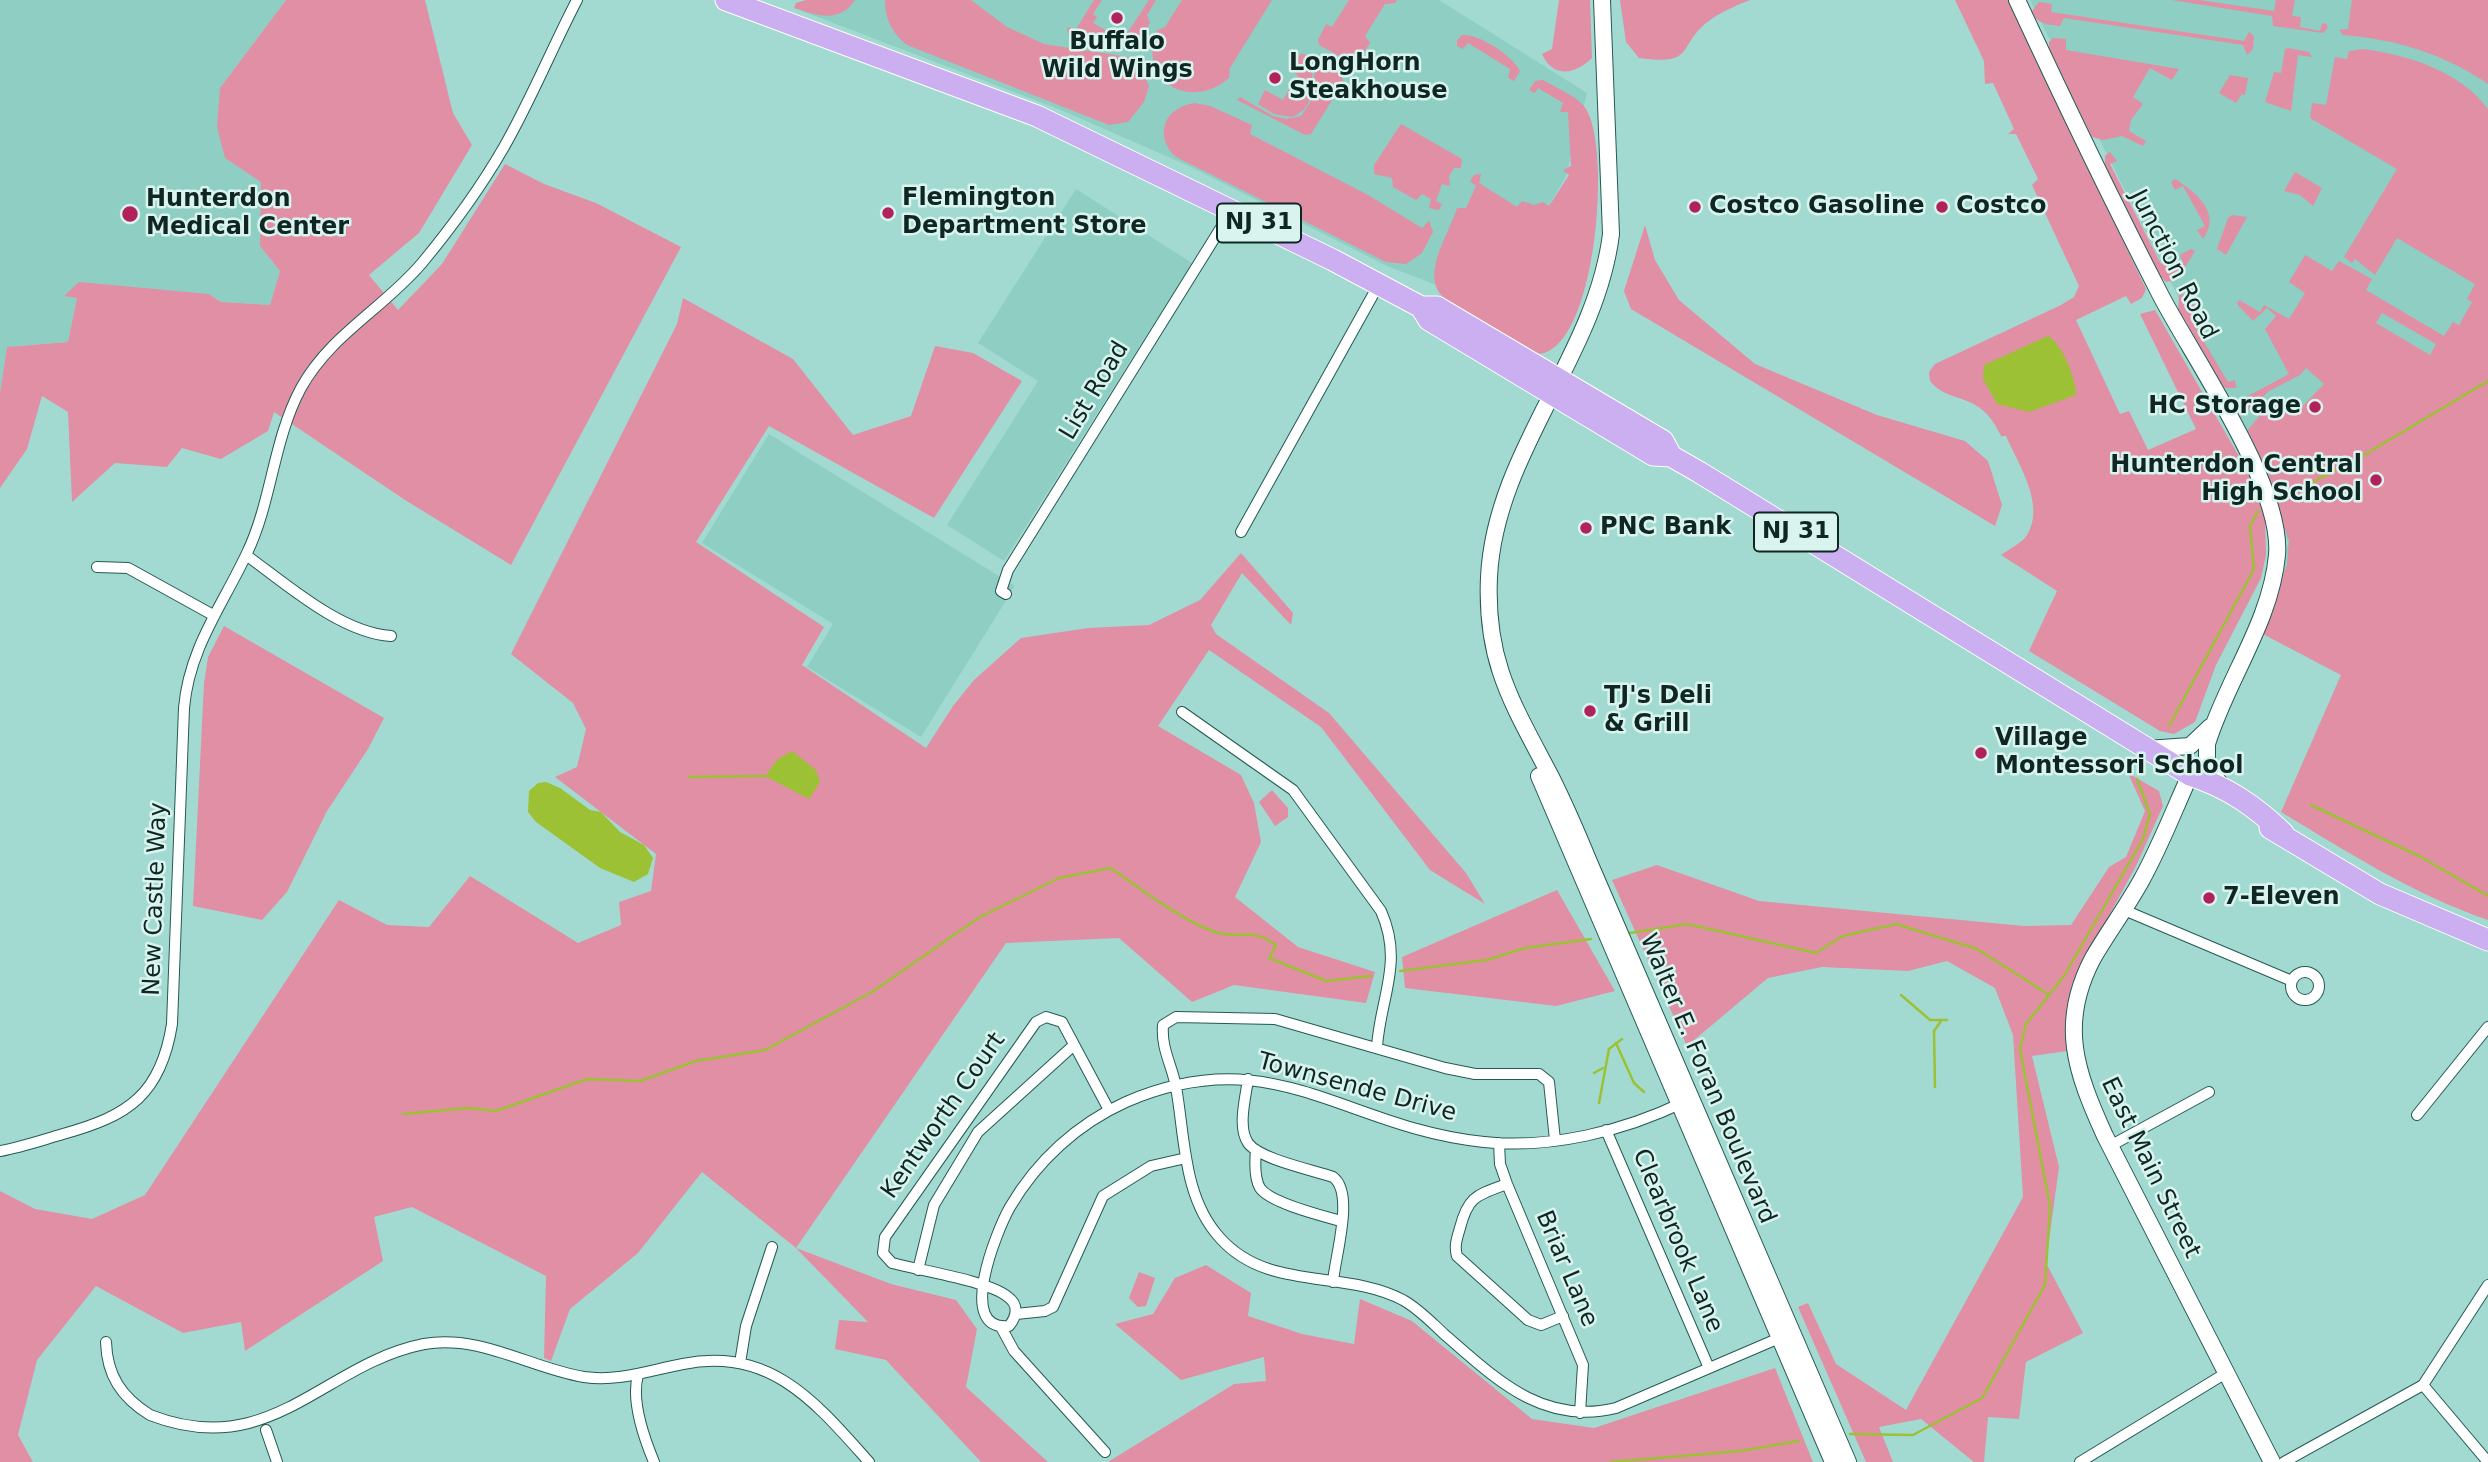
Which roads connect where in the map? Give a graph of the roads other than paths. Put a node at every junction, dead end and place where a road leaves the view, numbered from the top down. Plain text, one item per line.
1 (577, 0) edge
2 (726, 0) edge
3 (1602, 0) edge
4 (2017, 0) edge
5 (1232, 210) junction
6 (1379, 284) junction
7 (1557, 386) junction
8 (1241, 532) dead end
9 (246, 555) junction
10 (97, 567) dead end
11 (1006, 594) dead end
12 (214, 615) junction
13 (391, 636) dead end
14 (1182, 712) dead end
15 (2214, 722) junction
16 (2147, 749) junction
17 (2190, 775) junction
18 (2220, 784) junction
19 (2283, 833) junction
20 (2124, 909) junction
21 (2488, 940) edge
22 (2292, 981) dead end
23 (2488, 1027) edge
24 (1074, 1045) junction
25 (1377, 1047) junction
26 (1248, 1079) junction
27 (1175, 1083) junction
28 (2208, 1092) dead end
29 (1686, 1101) junction
30 (1109, 1110) junction
31 (2417, 1115) dead end
32 (1606, 1130) junction
33 (1555, 1140) junction
34 (1499, 1143) junction
35 (2110, 1146) junction
36 (1256, 1150) junction
37 (0, 1151) edge
38 (1186, 1158) junction
39 (1507, 1184) junction
40 (1341, 1221) junction
41 (772, 1247) dead end
42 (918, 1270) junction
43 (1333, 1282) junction
44 (2488, 1285) edge
45 (984, 1286) junction
46 (1016, 1314) junction
47 (1563, 1316) junction
48 (1001, 1326) junction
49 (1786, 1335) junction
50 (106, 1342) dead end
51 (740, 1363) junction
52 (1709, 1368) junction
53 (2226, 1373) junction
54 (638, 1375) junction
55 (2423, 1385) junction
56 (1580, 1413) junction
57 (274, 1427) junction
58 (1105, 1452) dead end
59 (277, 1462) edge
60 (654, 1462) edge
61 (869, 1462) edge
62 (1833, 1462) edge
63 (1848, 1462) edge
64 (2080, 1462) edge
65 (2272, 1462) edge
66 (2284, 1462) edge
67 (2488, 1462) edge

1 - 9 street, New Castle Way
2 - 5 highway, NJ 31
3 - 7 street, Walter E. Foran Boulevard
4 - 15 street, Junction Road
5 - 6 highway, NJ 31
5 - 11 street, List Road
6 - 7 highway, NJ 31
6 - 8 street
7 - 16 highway, NJ 31
7 - 29 street, Walter E. Foran Boulevard
9 - 12 street, New Castle Way
9 - 13 street
10 - 12 street
12 - 37 street, New Castle Way
14 - 25 street
15 - 16 street
15 - 18 street
16 - 17 highway, NJ 31
17 - 18 highway, NJ 31
17 - 19 highway, NJ 31
17 - 20 street, East Main Street
18 - 19 highway, NJ 31
19 - 21 highway, NJ 31
20 - 22 street
20 - 35 street, East Main Street
23 - 31 street
24 - 30 street, Kentworth Court
24 - 42 street
24 - 42 street, Kentworth Court
25 - 27 street
25 - 33 street
26 - 27 street, Townsende Drive
26 - 34 street, Townsende Drive
26 - 36 street
27 - 30 street, Townsende Drive
27 - 38 street
28 - 35 street
29 - 32 street, Townsende Drive
29 - 49 street, Walter E. Foran Boulevard
30 - 45 street, Townsende Drive
32 - 33 street, Townsende Drive
32 - 52 street, Clearbrook Lane
33 - 34 street, Townsende Drive
34 - 39 street, Briar Lane
35 - 53 street, East Main Street
36 - 40 street
36 - 40 street
38 - 43 street
38 - 46 street
39 - 47 street, Briar Lane
39 - 47 street
40 - 43 street
41 - 51 street
42 - 45 street, Kentworth Court
43 - 56 street
44 - 55 street
45 - 46 street
45 - 48 street, Townsende Drive
46 - 48 street
47 - 56 street, Briar Lane
48 - 58 street
49 - 52 street
49 - 62 street, Walter E. Foran Boulevard
49 - 63 street, Walter E. Foran Boulevard
50 - 57 street
51 - 54 street
51 - 61 street
52 - 56 street
53 - 64 street
53 - 65 street, East Main Street
54 - 57 street
54 - 60 street
55 - 66 street
55 - 67 street
57 - 59 street

